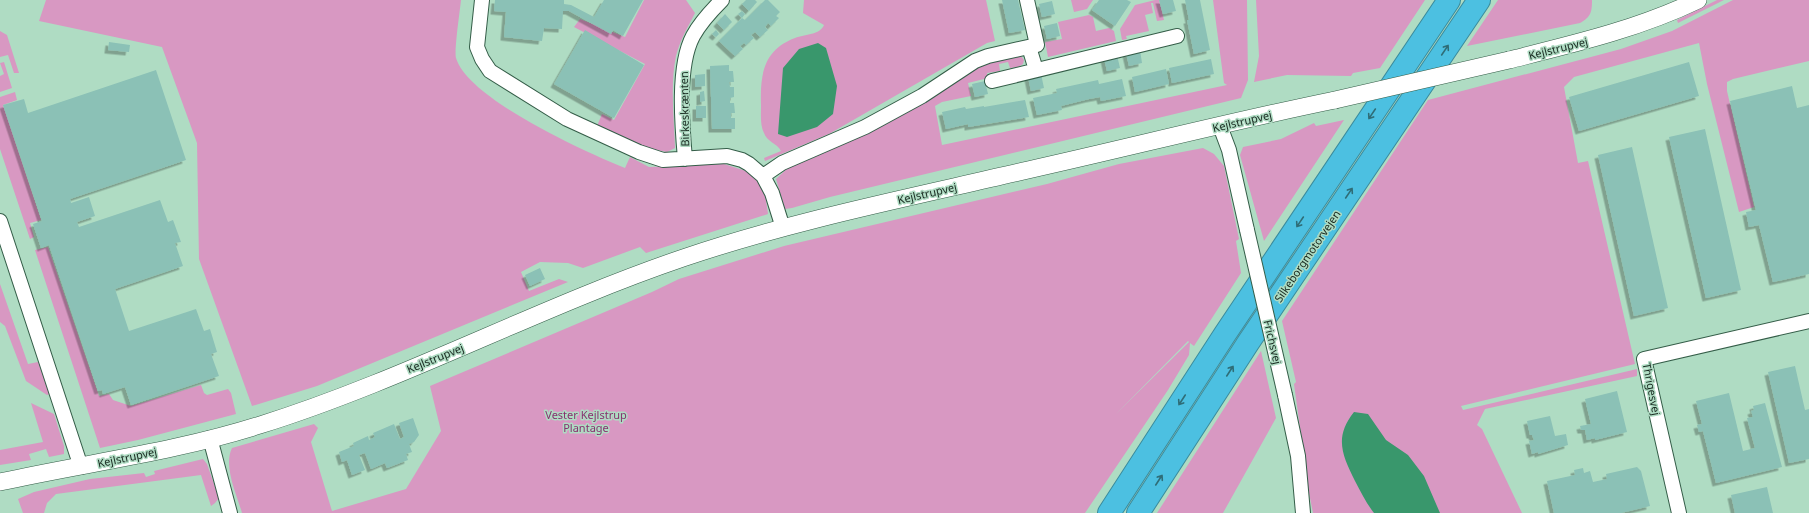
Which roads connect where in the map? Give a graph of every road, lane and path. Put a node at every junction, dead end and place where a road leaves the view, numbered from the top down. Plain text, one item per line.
1 (482, 0) edge
2 (722, 0) edge
3 (1027, 0) edge
4 (1449, 0) edge
5 (1479, 0) edge
6 (1698, 0) edge
7 (1177, 36) dead end
8 (1029, 47) junction
9 (1036, 70) junction
10 (992, 81) dead end
11 (1220, 126) junction
12 (685, 159) junction
13 (763, 176) junction
14 (0, 221) edge
15 (783, 228) junction
16 (1809, 321) edge
17 (210, 438) junction
18 (81, 467) junction
19 (0, 482) edge
20 (230, 513) edge
21 (1109, 513) edge
22 (1138, 513) edge
23 (1303, 513) edge
24 (1680, 513) edge

1 - 12 street
2 - 12 street, Birkeskrænten
3 - 8 street
4 -> 21 highway
22 -> 5 highway, Silkeborgmotorvejen
6 - 11 street, Kejlstrupvej, bridge
7 - 9 street
8 - 9 street
8 - 13 street
9 - 10 street
11 - 15 street, Kejlstrupvej
11 - 23 street, Frichsvej, bridge
12 - 13 street
13 - 15 street
14 - 18 street
15 - 17 street, Kejlstrupvej
16 - 24 street, Thrigesvej
17 - 18 street, Kejlstrupvej
17 - 20 street
18 - 19 street, Kejlstrupvej

